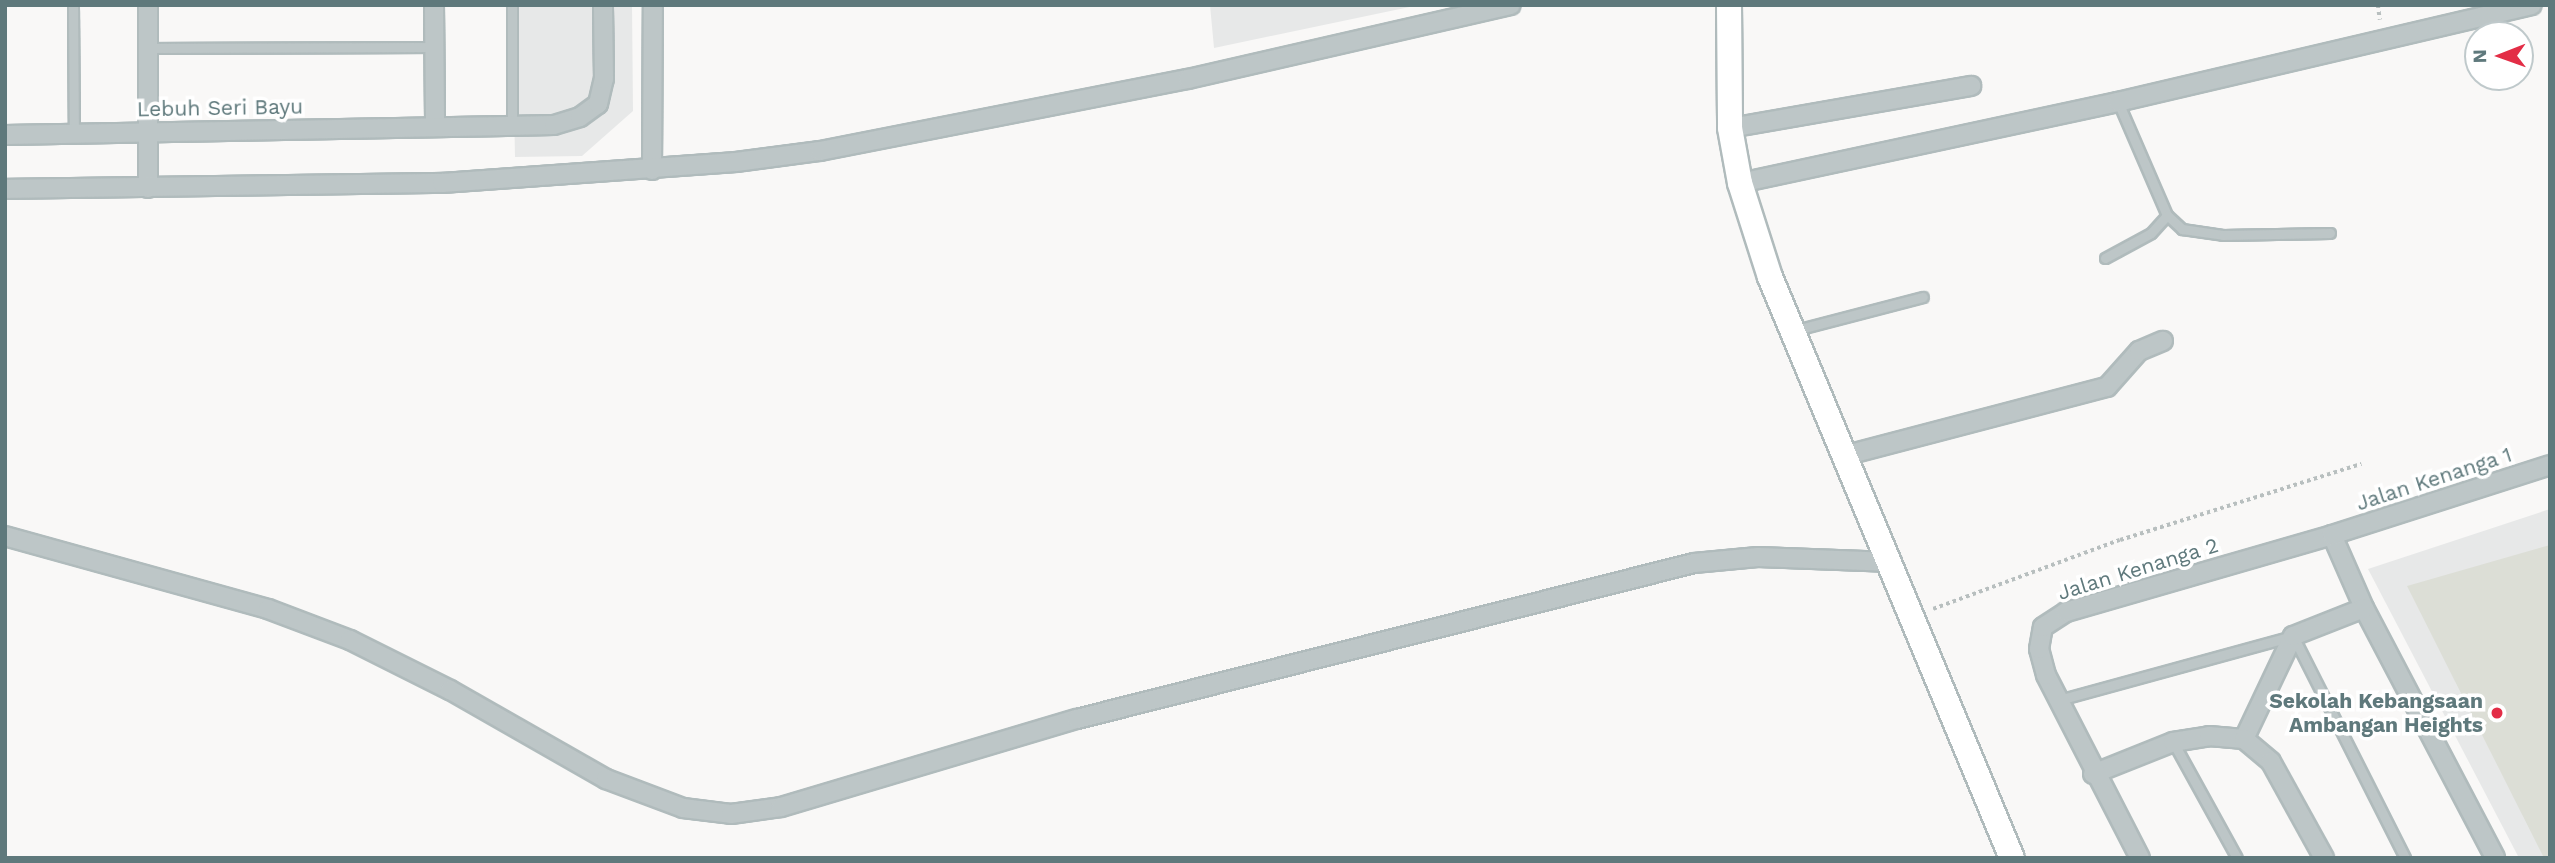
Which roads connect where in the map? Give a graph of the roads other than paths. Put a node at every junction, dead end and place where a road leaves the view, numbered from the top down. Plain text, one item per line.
1 (73, 5) edge
2 (148, 5) edge
3 (434, 5) edge
4 (512, 5) edge
5 (603, 5) edge
6 (653, 5) edge
7 (1511, 5) edge
8 (1729, 5) edge
9 (2532, 5) edge
10 (434, 47) junction
11 (148, 48) junction
12 (1971, 86) dead end
13 (2118, 102) junction
14 (435, 127) junction
15 (512, 127) junction
16 (1730, 128) junction
17 (148, 132) junction
18 (74, 133) junction
19 (5, 135) edge
20 (652, 170) junction
21 (1740, 183) junction
22 (148, 188) junction
23 (5, 189) edge
24 (2167, 215) junction
25 (2330, 233) dead end
26 (2105, 258) dead end
27 (1923, 297) dead end
28 (1793, 331) junction
29 (2163, 341) dead end
30 (1847, 455) junction
31 (2550, 465) edge
32 (2332, 535) junction
33 (5, 536) edge
34 (1892, 562) junction
35 (2364, 608) junction
36 (2293, 636) junction
37 (2059, 700) junction
38 (2244, 739) junction
39 (2173, 742) junction
40 (2093, 774) junction
41 (2012, 858) edge
42 (2140, 858) edge
43 (2237, 858) edge
44 (2324, 858) edge
45 (2405, 858) edge
46 (2495, 858) edge

1 - 18 lane
2 - 11 street
3 - 10 street
4 - 15 lane
5 - 15 street, Lebuh Seri Bayu
6 - 20 street
7 - 20 street
8 - 16 main road
9 - 13 street
10 - 11 lane
10 - 14 street
11 - 17 street
12 - 16 street
13 - 21 street
13 - 24 lane
14 - 15 street, Lebuh Seri Bayu
14 - 17 street, Lebuh Seri Bayu
16 - 21 main road
17 - 18 street, Lebuh Seri Bayu
17 - 22 street
18 - 19 street, Lebuh Seri Bayu
20 - 22 street
21 - 28 main road
22 - 23 street
24 - 25 lane
24 - 26 lane
27 - 28 lane
28 - 30 main road
29 - 30 street
30 - 34 main road
31 - 32 street, Jalan Kenanga 1
32 - 35 street
32 - 37 street, Jalan Kenanga 2
33 - 34 street
34 - 41 main road
35 - 36 street
35 - 46 street
36 - 37 lane
36 - 38 street
36 - 45 lane
37 - 40 street, Jalan Kenanga 2
38 - 39 street
38 - 44 street
39 - 40 street
39 - 43 lane
40 - 42 street, Jalan Kenanga 2

